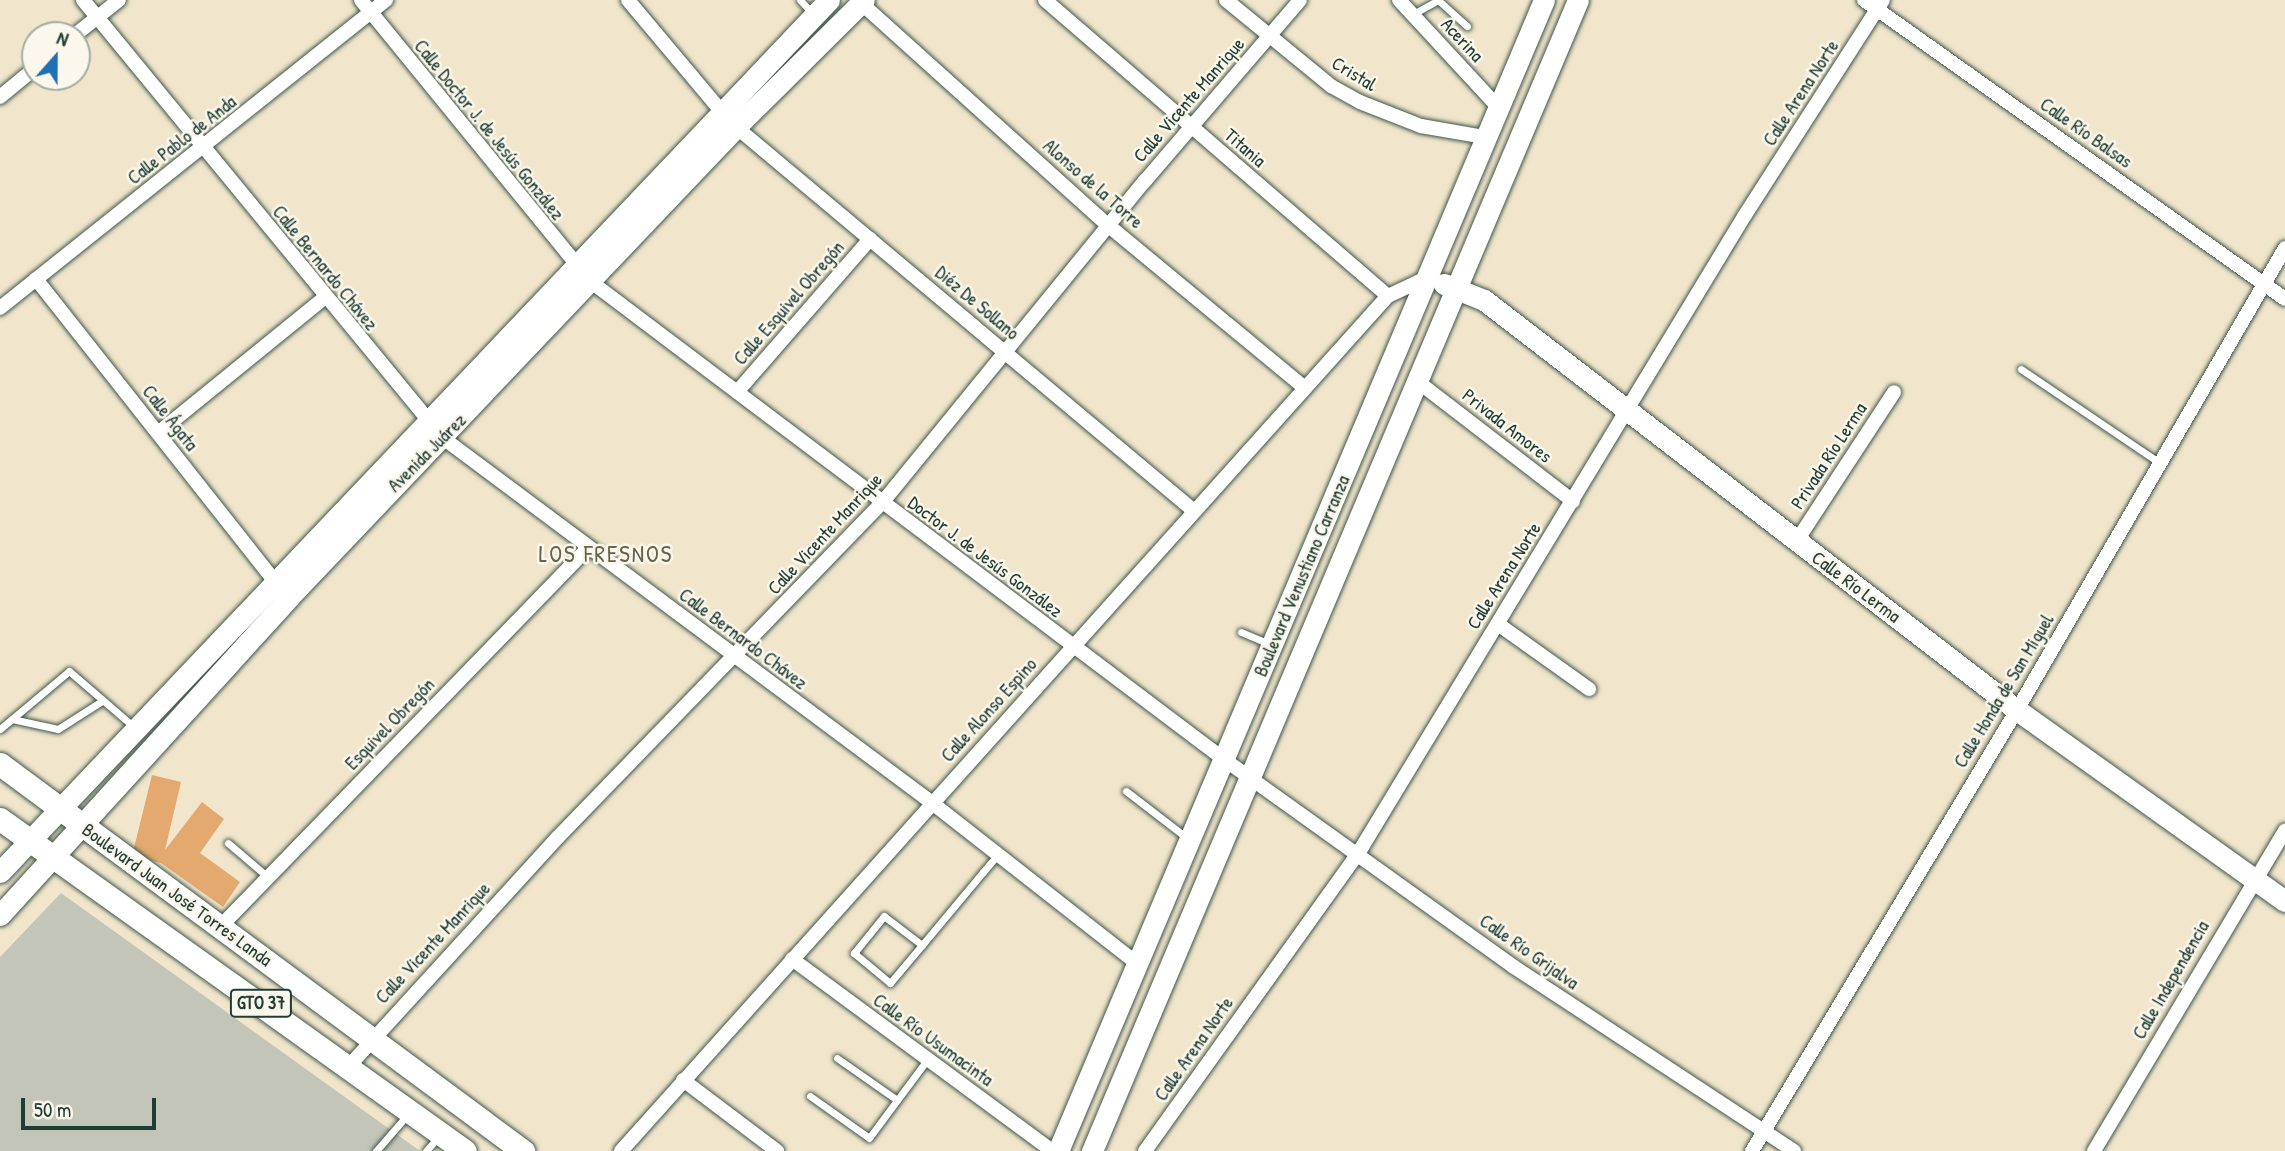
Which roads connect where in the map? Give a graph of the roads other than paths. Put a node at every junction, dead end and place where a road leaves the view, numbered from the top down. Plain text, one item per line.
1 (83, 0) edge
2 (118, 0) edge
3 (361, 0) edge
4 (386, 0) edge
5 (628, 0) edge
6 (1045, 0) edge
7 (1226, 0) edge
8 (1300, 0) edge
9 (1399, 0) edge
10 (1544, 0) edge
11 (1578, 0) edge
12 (1864, 0) edge
13 (862, 2) edge
14 (1880, 4) edge
15 (815, 5) edge
16 (371, 12) junction
17 (1413, 15) junction
18 (97, 17) junction
19 (91, 22) edge
20 (1467, 26) dead end
21 (1269, 37) junction
22 (21, 80) edge
23 (0, 97) edge
24 (1497, 106) junction
25 (721, 111) junction
26 (736, 127) junction
27 (1192, 128) junction
28 (1485, 137) junction
29 (202, 149) junction
30 (1109, 226) junction
31 (870, 239) junction
32 (2285, 248) edge
33 (582, 275) junction
34 (1426, 278) junction
35 (36, 279) junction
36 (2264, 284) junction
37 (1456, 288) junction
38 (1388, 296) junction
39 (324, 298) junction
40 (2285, 299) edge
41 (0, 308) edge
42 (1007, 352) junction
43 (2021, 369) dead end
44 (1417, 381) junction
45 (1305, 388) junction
46 (737, 392) junction
47 (1894, 392) dead end
48 (1629, 411) junction
49 (427, 423) junction
50 (158, 433) junction
51 (443, 438) junction
52 (2160, 463) junction
53 (1573, 501) junction
54 (882, 503) junction
55 (1193, 510) junction
56 (1796, 542) junction
57 (588, 548) junction
58 (274, 580) junction
59 (1497, 624) junction
60 (1241, 632) dead end
61 (1072, 646) junction
62 (1272, 646) junction
63 (735, 658) junction
64 (1589, 689) dead end
65 (102, 701) junction
66 (2017, 710) junction
67 (12, 719) junction
68 (134, 727) junction
69 (0, 729) edge
70 (1225, 760) junction
71 (0, 764) edge
72 (1248, 776) junction
73 (1126, 791) dead end
74 (931, 802) junction
75 (58, 808) junction
76 (0, 819) edge
77 (81, 825) junction
78 (2285, 831) edge
79 (1189, 839) junction
80 (30, 841) junction
81 (228, 843) dead end
82 (1359, 852) junction
83 (998, 854) junction
84 (54, 858) junction
85 (0, 872) edge
86 (269, 877) junction
87 (2255, 877) junction
88 (2285, 901) edge
89 (0, 915) edge
90 (220, 927) junction
91 (922, 945) junction
92 (792, 959) junction
93 (1136, 962) junction
94 (372, 1038) junction
95 (836, 1058) dead end
96 (928, 1059) junction
97 (349, 1066) junction
98 (683, 1080) junction
99 (810, 1096) dead end
100 (897, 1100) junction
101 (410, 1110) junction
102 (1764, 1131) junction
103 (441, 1133) junction
104 (376, 1151) edge
105 (426, 1151) edge
106 (465, 1151) edge
107 (523, 1151) edge
108 (621, 1151) edge
109 (777, 1151) edge
110 (1052, 1151) edge
111 (1058, 1151) edge
112 (1092, 1151) edge
113 (1145, 1151) edge
114 (1752, 1151) edge
115 (1794, 1151) edge
116 (2094, 1151) edge

1 - 18 street, Calle Bernardo Chávez
2 - 18 street
3 - 16 street, Calle Doctor J. de Jesús González
4 - 16 street, Calle Pablo de Anda
5 - 25 street
6 - 27 street, Titania
7 - 21 street, Cristal
8 - 21 street, Calle Vicente Manrique
9 - 17 street, Acerina
10 - 24 main road, Boulevard Venustiano Carranza
11 - 37 main road, Boulevard Venustiano Carranza
12 - 14 street, Calle Río Balsas
13 - 26 main road, Avenida Juárez
13 - 30 street, Alonso de la Torre
14 - 36 street, Calle Río Balsas
14 - 48 street, Calle Arena Norte
15 - 25 main road, Avenida Juárez
16 - 29 street, Calle Pablo de Anda
16 - 33 street, Calle Doctor J. de Jesús González
17 - 20 lane
17 - 24 street, Acerina
18 - 19 street
18 - 29 street, Calle Bernardo Chávez
21 - 27 street, Calle Vicente Manrique
21 - 28 street, Cristal
22 - 23 street
24 - 28 main road, Boulevard Venustiano Carranza
25 - 33 main road, Avenida Juárez
26 - 31 street, Diéz De Sollano
26 - 33 main road, Avenida Juárez
27 - 30 street, Calle Vicente Manrique
27 - 38 street, Titania
28 - 34 main road, Boulevard Venustiano Carranza
29 - 35 street, Calle Pablo de Anda
29 - 39 street, Calle Bernardo Chávez
30 - 42 street, Calle Vicente Manrique
30 - 45 street, Alonso de la Torre
31 - 42 street, Diéz De Sollano
31 - 46 street, Calle Esquivel Obregón
32 - 36 street, Calle Honda de San Miguel
33 - 46 street, Doctor J. de Jesús González
33 - 49 main road, Avenida Juárez
33 - 51 main road, Avenida Juárez
34 - 37 main road, Calle Río Lerma
34 - 38 street
34 - 62 main road, Boulevard Venustiano Carranza
35 - 41 street, Calle Pablo de Anda
35 - 50 street, Calle Ágata
36 - 40 street, Calle Río Balsas
36 - 52 street, Calle Honda de San Miguel
37 - 44 main road, Boulevard Venustiano Carranza
37 - 48 main road, Calle Río Lerma
38 - 45 street, Calle Alonso Espino
39 - 49 street, Calle Bernardo Chávez
39 - 50 street
42 - 54 street, Calle Vicente Manrique
42 - 55 street, Diéz De Sollano
43 - 52 lane
44 - 53 street, Privada Amores
44 - 72 main road, Boulevard Venustiano Carranza
45 - 55 street, Calle Alonso Espino
46 - 54 street, Doctor J. de Jesús González
47 - 56 street, Privada Río Lerma
48 - 53 street, Calle Arena Norte
48 - 56 main road, Calle Río Lerma
49 - 51 street, Calle Bernardo Chávez
49 - 58 main road, Avenida Juárez
50 - 58 street, Calle Ágata
51 - 57 street, Calle Bernardo Chávez
51 - 77 main road, Avenida Juárez
52 - 66 street, Calle Honda de San Miguel
53 - 59 street, Calle Arena Norte
54 - 61 street, Doctor J. de Jesús González
54 - 63 street, Calle Vicente Manrique
55 - 61 street, Calle Alonso Espino
56 - 66 main road, Calle Río Lerma
57 - 63 street, Calle Bernardo Chávez
57 - 86 street, Esquivel Obregón
58 - 68 main road, Avenida Juárez
59 - 64 street
59 - 82 street, Calle Arena Norte
60 - 62 lane
61 - 70 street, Doctor J. de Jesús González
61 - 74 street, Calle Alonso Espino
62 - 70 main road, Boulevard Venustiano Carranza
63 - 74 street, Calle Bernardo Chávez
63 - 94 street, Calle Vicente Manrique
65 - 67 lane
65 - 67 lane
65 - 68 lane
66 - 87 main road, Calle Río Lerma
66 - 102 street, Calle Honda de San Miguel
67 - 69 lane
68 - 75 main road, Avenida Juárez
70 - 72 street, Doctor J. de Jesús González
70 - 79 main road, Boulevard Venustiano Carranza
71 - 75 main road, Boulevard Juan José Torres Landa / GTO 37
72 - 82 street, Calle Río Grijalva
72 - 112 main road, Boulevard Venustiano Carranza
73 - 79 lane
74 - 83 street, Calle Bernardo Chávez
74 - 92 street, Calle Alonso Espino
75 - 77 main road, Boulevard Juan José Torres Landa / GTO 37
75 - 80 main road, Avenida Juárez
76 - 80 main road, Boulevard Juan José Torres Landa / GTO 37
77 - 84 main road, Avenida Juárez
77 - 90 main road, Boulevard Juan José Torres Landa / GTO 37
78 - 87 street, Calle Independencia
79 - 93 main road, Boulevard Venustiano Carranza
80 - 84 main road, Boulevard Juan José Torres Landa / GTO 37
80 - 85 main road, Avenida Juárez
81 - 86 lane
82 - 102 street, Calle Río Grijalva
82 - 113 street, Calle Arena Norte
83 - 91 lane
83 - 93 street, Calle Bernardo Chávez
84 - 89 main road, Avenida Juárez
84 - 97 main road, Boulevard Juan José Torres Landa / GTO 37
86 - 90 street, Esquivel Obregón
87 - 88 main road, Calle Río Lerma
87 - 116 street, Calle Independencia
90 - 94 main road, Boulevard Juan José Torres Landa / GTO 37
91 - 91 lane
92 - 96 street, Calle Río Usumacinta
92 - 98 street, Calle Alonso Espino
93 - 111 main road, Boulevard Venustiano Carranza
94 - 97 street, Calle Vicente Manrique
94 - 107 main road, Boulevard Juan José Torres Landa / GTO 37
95 - 100 lane
96 - 100 lane
96 - 110 street, Calle Río Usumacinta
97 - 101 main road, Boulevard Juan José Torres Landa / GTO 37
98 - 108 street, Calle Alonso Espino
98 - 109 street
99 - 100 lane
101 - 103 main road, Boulevard Juan José Torres Landa / GTO 37
101 - 104 lane
102 - 114 street, Calle Honda de San Miguel
102 - 115 street, Calle Río Grijalva
103 - 105 lane
103 - 106 main road, Boulevard Juan José Torres Landa / GTO 37

